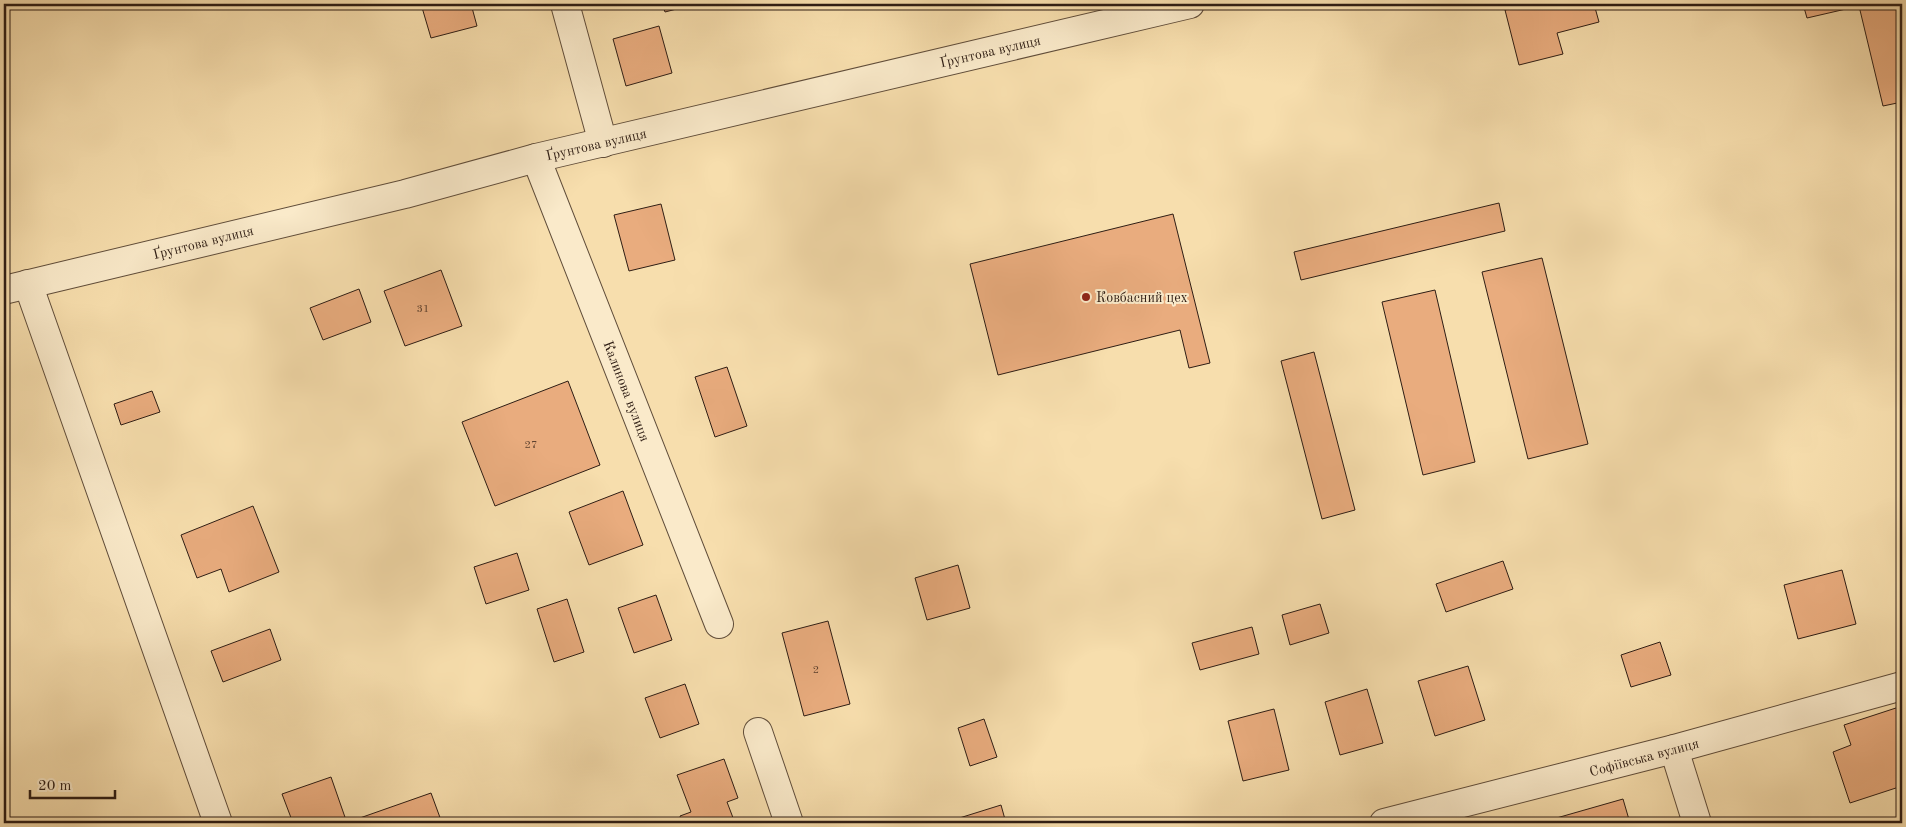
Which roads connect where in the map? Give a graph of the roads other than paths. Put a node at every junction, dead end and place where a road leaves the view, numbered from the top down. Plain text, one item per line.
1 (565, 4) edge
2 (1190, 4) edge
3 (603, 143) junction
4 (536, 158) junction
5 (16, 287) edge
6 (719, 624) dead end
7 (1902, 686) edge
8 (758, 732) dead end
9 (1674, 749) junction
10 (218, 823) edge
11 (789, 823) edge
12 (1384, 823) edge
13 (1697, 823) edge

1 - 3 street
2 - 3 street, Ґрунтова вулиця
3 - 4 street, Ґрунтова вулиця
4 - 5 street, Ґрунтова вулиця
4 - 6 street, Калинова вулиця
5 - 10 street
7 - 9 street, Софіївська вулиця
8 - 11 street
9 - 12 street, Софіївська вулиця
9 - 13 street

